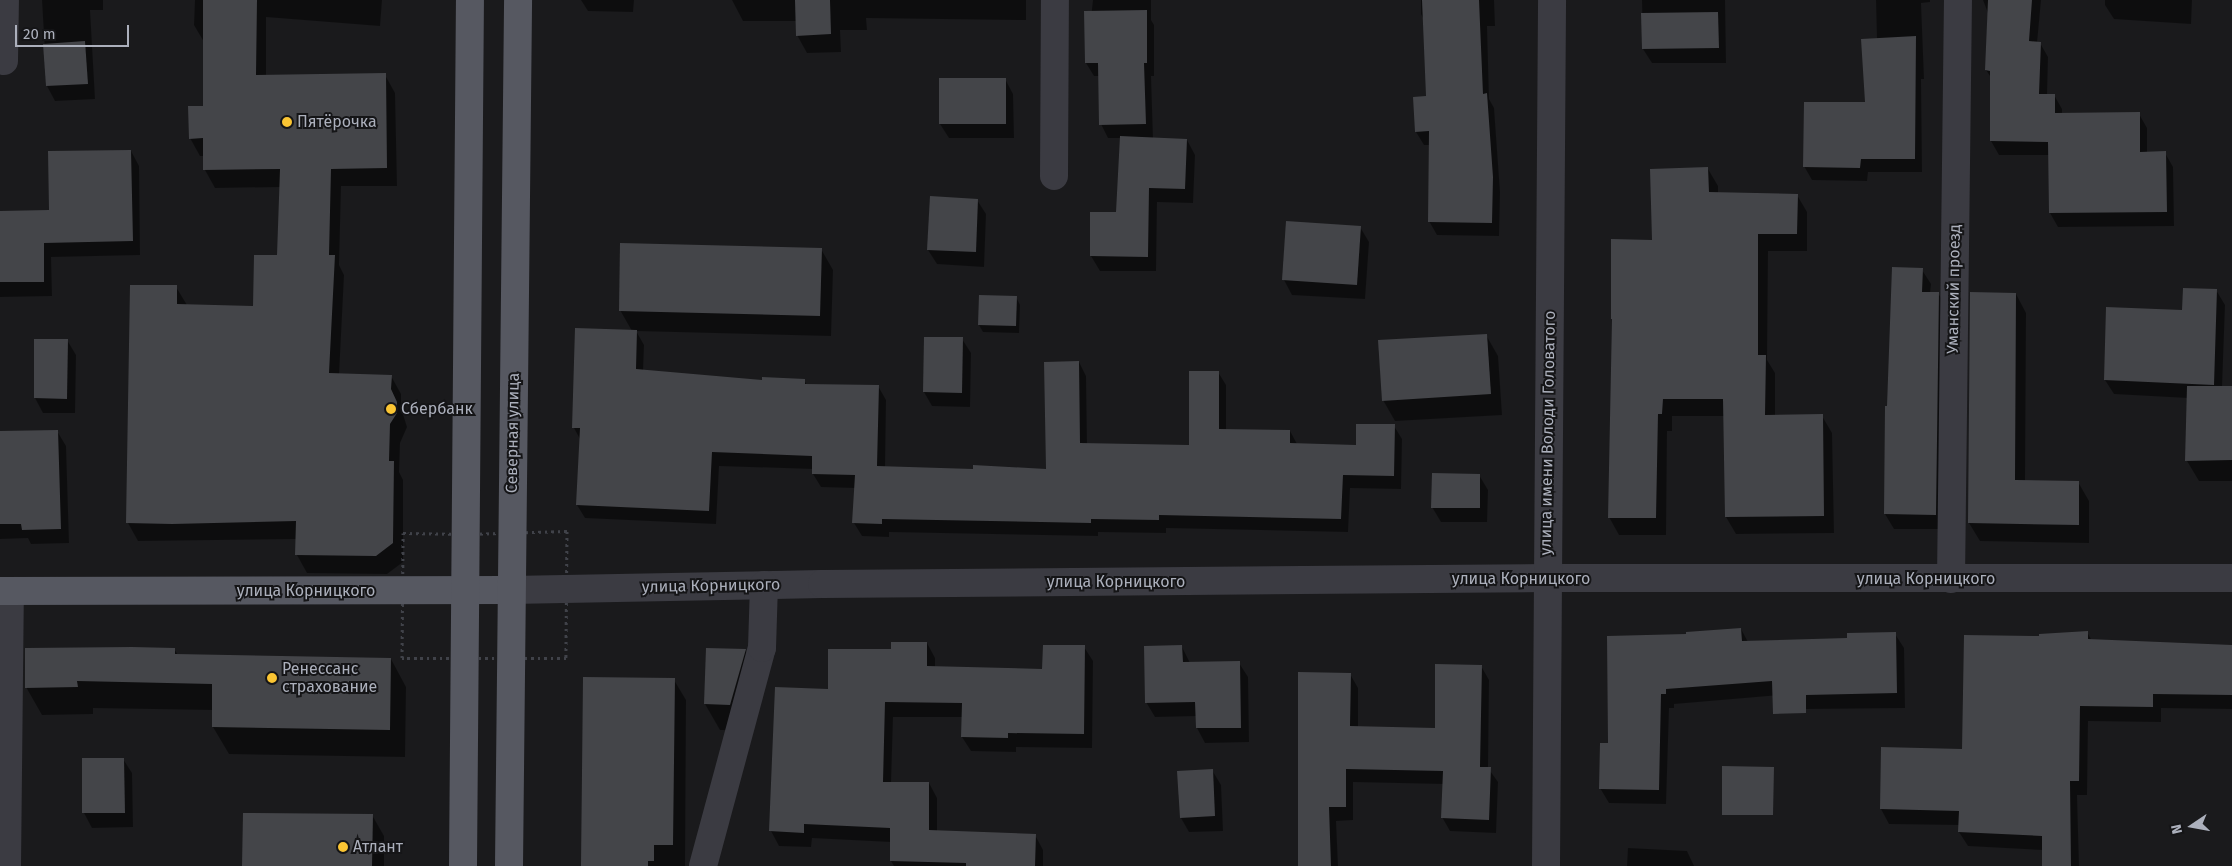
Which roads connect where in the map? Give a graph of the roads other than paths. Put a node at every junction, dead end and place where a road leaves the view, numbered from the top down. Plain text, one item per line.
1 (5, 0) edge
2 (470, 0) edge
3 (518, 0) edge
4 (1054, 0) edge
5 (1552, 0) edge
6 (1958, 0) edge
7 (4, 61) dead end
8 (1054, 176) dead end
9 (1547, 578) junction
10 (2232, 578) edge
11 (1951, 579) junction
12 (764, 586) junction
13 (5, 590) edge
14 (466, 590) junction
15 (512, 590) junction
16 (7, 866) edge
17 (463, 866) edge
18 (509, 866) edge
19 (703, 866) edge
20 (1546, 866) edge

1 - 7 street
2 - 14 main road
3 - 15 main road, Северная улица
4 - 8 street
5 - 9 street, улица имени Володи Головатого
6 - 11 street, Уманский проезд
9 - 11 street, улица Корницкого
9 - 12 street, улица Корницкого
9 - 20 street, улица имени Володи Головатого
10 - 11 street, улица Корницкого
12 - 15 street, улица Корницкого
12 - 19 street
13 - 14 main road, улица Корницкого
13 - 16 street
14 - 15 main road, улица Корницкого
14 - 17 main road
15 - 18 main road, Северная улица

